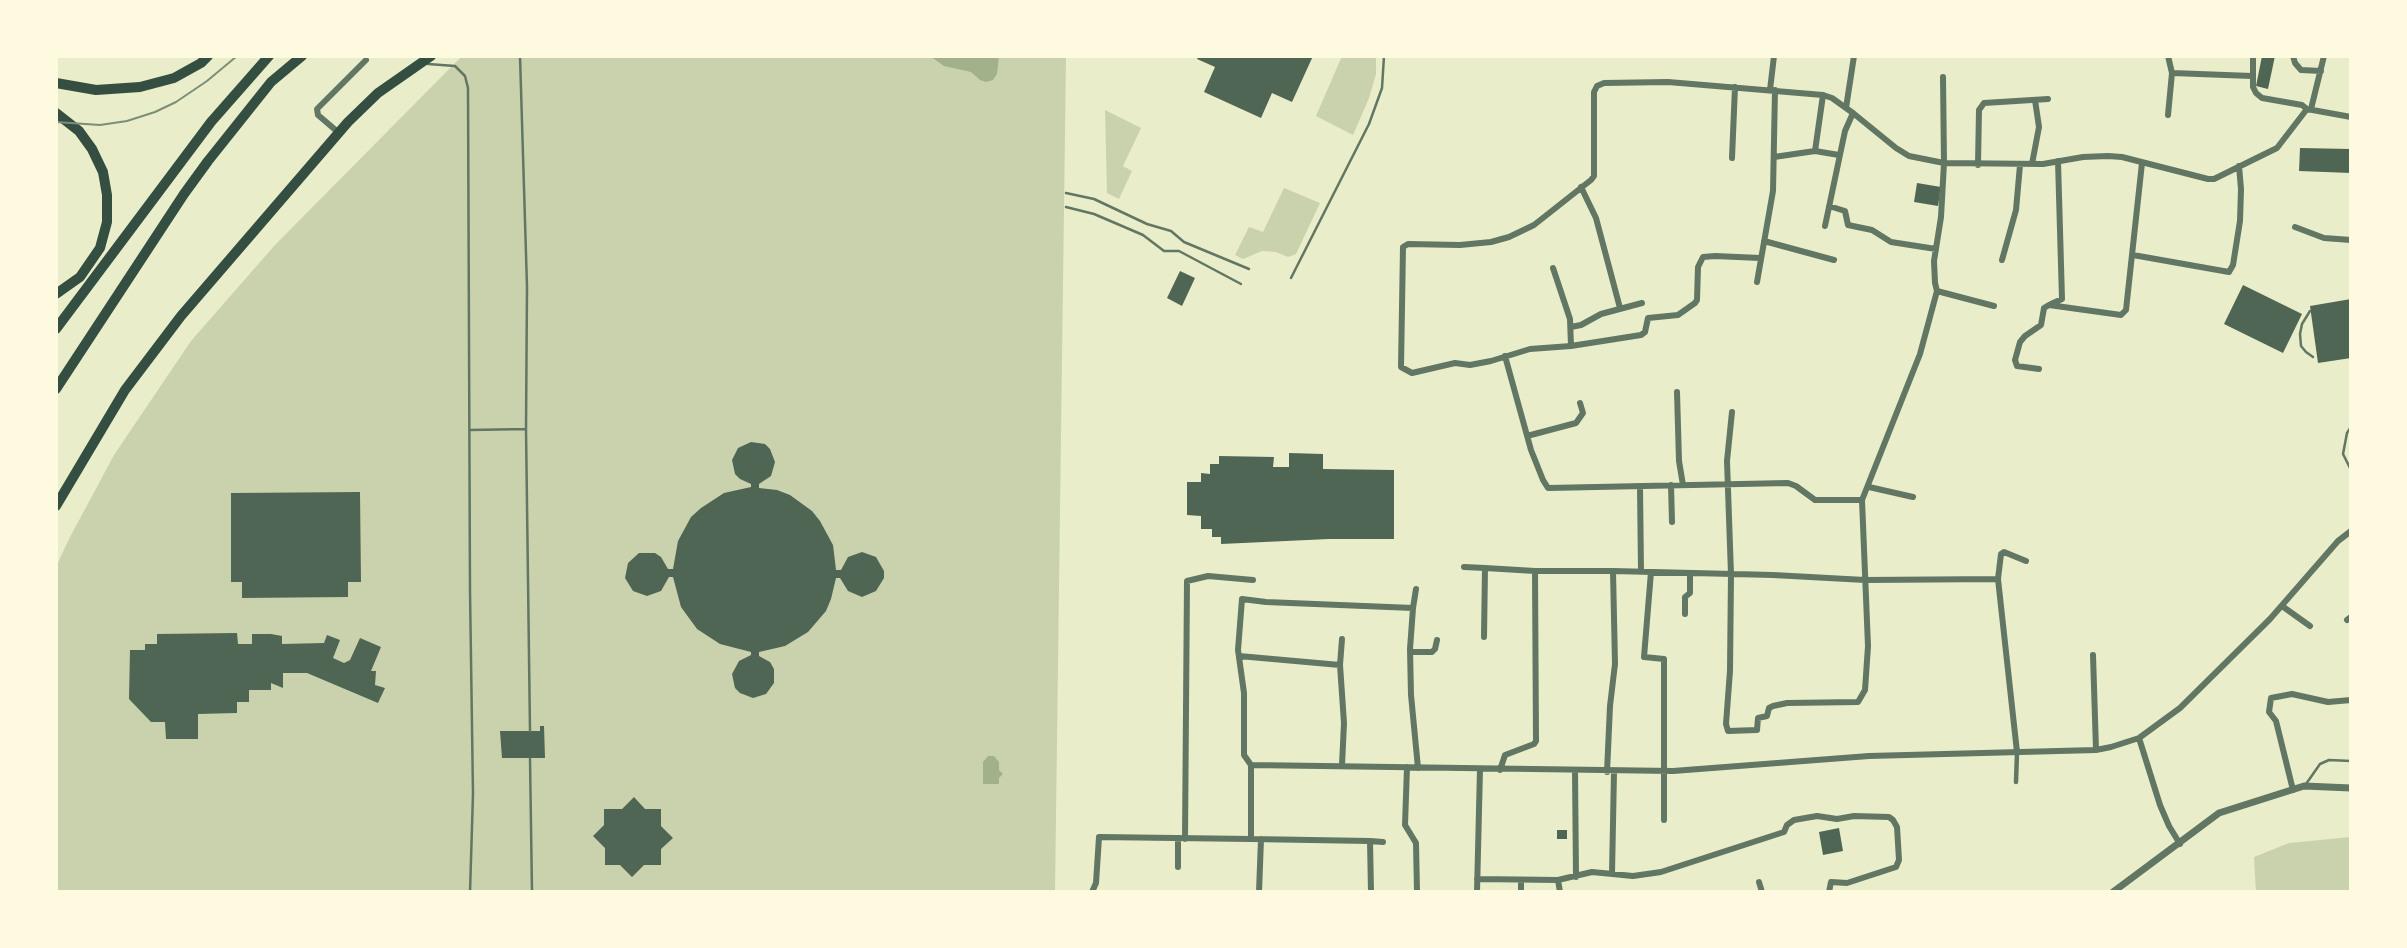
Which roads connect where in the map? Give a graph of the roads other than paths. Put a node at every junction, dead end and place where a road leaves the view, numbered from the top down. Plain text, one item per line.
1 (208, 56) edge
2 (270, 56) edge
3 (302, 56) edge
4 (432, 56) edge
5 (520, 56) edge
6 (1384, 56) edge
7 (1774, 56) edge
8 (1854, 56) edge
9 (2168, 56) edge
10 (2253, 56) edge
11 (2293, 56) edge
12 (2324, 56) edge
13 (366, 60) dead end
14 (418, 64) junction
15 (2321, 71) junction
16 (2172, 73) junction
17 (2252, 76) junction
18 (1943, 77) dead end
19 (56, 83) edge
20 (1735, 87) junction
21 (1772, 90) junction
22 (1823, 95) junction
23 (2048, 99) dead end
24 (2035, 100) junction
25 (1846, 108) junction
26 (2309, 109) junction
27 (56, 113) edge
28 (1853, 113) junction
29 (2168, 115) dead end
30 (2351, 117) edge
31 (339, 132) junction
32 (1815, 151) junction
33 (1839, 155) junction
34 (1773, 157) junction
35 (1732, 158) dead end
36 (2058, 161) junction
37 (1944, 163) junction
38 (2142, 163) junction
39 (1978, 164) junction
40 (2032, 164) junction
41 (2020, 165) junction
42 (2239, 166) junction
43 (1581, 187) junction
44 (1066, 193) dead end
45 (1829, 206) junction
46 (1066, 207) dead end
47 (1825, 226) dead end
48 (2295, 227) dead end
49 (2351, 240) edge
50 (1764, 241) junction
51 (1936, 249) junction
52 (2133, 256) junction
53 (1760, 258) junction
54 (1834, 260) dead end
55 (2002, 260) dead end
56 (1553, 268) dead end
57 (1249, 269) dead end
58 (1291, 278) dead end
59 (1756, 282) dead end
60 (1241, 284) dead end
61 (1937, 291) junction
62 (56, 294) edge
63 (1642, 303) dead end
64 (2049, 304) junction
65 (1994, 306) dead end
66 (1620, 308) junction
67 (2311, 311) dead end
68 (1571, 327) junction
69 (56, 329) edge
70 (1571, 346) junction
71 (1505, 356) junction
72 (2313, 357) dead end
73 (2039, 369) dead end
74 (56, 389) edge
75 (1677, 393) dead end
76 (1580, 402) dead end
77 (1732, 412) dead end
78 (2351, 427) edge
79 (526, 429) junction
80 (470, 430) junction
81 (1527, 436) junction
82 (2351, 470) edge
83 (1727, 484) junction
84 (1671, 485) junction
85 (1683, 485) junction
86 (1640, 486) junction
87 (1869, 487) junction
88 (1913, 497) dead end
89 (1863, 500) junction
90 (56, 506) edge
91 (1672, 522) dead end
92 (2351, 531) edge
93 (2026, 561) dead end
94 (1464, 567) dead end
95 (1485, 568) junction
96 (1613, 570) junction
97 (1535, 571) junction
98 (1641, 571) junction
99 (1651, 572) junction
100 (1690, 573) junction
101 (1731, 574) junction
102 (1998, 579) junction
103 (1253, 580) dead end
104 (1866, 580) junction
105 (1416, 589) dead end
106 (2282, 607) junction
107 (1413, 608) junction
108 (1685, 614) dead end
109 (2310, 626) dead end
110 (1484, 637) dead end
111 (1342, 639) dead end
112 (1437, 640) dead end
113 (1410, 652) junction
114 (2093, 655) dead end
115 (1239, 656) junction
116 (1340, 665) junction
117 (2351, 700) edge
118 (530, 731) dead end
119 (2139, 738) junction
120 (2096, 750) junction
121 (2017, 752) junction
122 (530, 759) dead end
123 (2351, 761) edge
124 (1251, 765) junction
125 (1342, 765) junction
126 (1407, 767) junction
127 (1418, 768) junction
128 (1480, 769) junction
129 (1500, 770) junction
130 (1575, 770) junction
131 (1611, 772) junction
132 (1665, 772) junction
133 (2016, 782) dead end
134 (2304, 786) junction
135 (2351, 788) edge
136 (2293, 790) junction
137 (1664, 820) dead end
138 (1182, 839) junction
139 (1251, 839) junction
140 (1261, 839) junction
141 (1370, 841) junction
142 (1383, 842) dead end
143 (2180, 844) junction
144 (1178, 867) dead end
145 (1612, 874) junction
146 (1576, 877) junction
147 (1477, 879) junction
148 (1521, 880) junction
149 (1558, 880) junction
150 (1759, 882) dead end
151 (470, 892) edge
152 (532, 892) edge
153 (1092, 892) edge
154 (1259, 892) edge
155 (1371, 892) edge
156 (1417, 892) edge
157 (1477, 892) edge
158 (1521, 892) edge
159 (1560, 892) edge
160 (1762, 892) edge
161 (1829, 892) edge
162 (2113, 892) edge

1 - 19 highway
2 - 69 highway
3 - 74 main road
4 - 14 main road
5 - 79 lane
6 - 58 lane
7 - 21 street
8 - 25 street
9 - 16 street
10 - 17 street
11 - 15 street
12 - 15 street
13 - 31 street
14 - 31 main road
14 - 80 lane
15 - 26 street
16 - 17 street
16 - 29 street
17 - 26 street
18 - 37 street
20 - 21 street
20 - 35 street
20 - 43 street
21 - 22 street
21 - 34 street
22 - 25 street
22 - 32 street
23 - 24 street
24 - 39 street
24 - 40 street
25 - 28 street
26 - 30 street
26 - 42 street
27 - 62 highway
28 - 33 street
28 - 37 street
31 - 90 main road
32 - 33 street
32 - 34 street
33 - 45 street
34 - 50 street
36 - 38 street
36 - 40 street
36 - 64 street
37 - 39 street
37 - 51 street
38 - 42 street
38 - 52 street
39 - 41 street
40 - 41 street
41 - 55 street
42 - 52 street
43 - 66 street
43 - 71 street
44 - 57 lane
45 - 47 street
45 - 51 street
46 - 60 lane
48 - 49 street
50 - 53 street
50 - 54 street
51 - 61 street
52 - 64 street
53 - 59 street
53 - 70 street
56 - 68 street
61 - 65 street
61 - 87 street
63 - 66 street
64 - 73 street
66 - 68 street
67 - 72 lane
68 - 70 street
70 - 71 street
71 - 81 street
75 - 85 street
76 - 81 street
77 - 83 street
78 - 82 lane
79 - 80 lane
79 - 118 lane
80 - 151 lane
81 - 86 street
83 - 85 street
83 - 89 street
83 - 101 street
84 - 85 street
84 - 86 street
84 - 91 street
86 - 98 street
87 - 88 street
87 - 89 street
89 - 104 street
92 - 106 street
93 - 102 street
94 - 95 street
95 - 97 street
95 - 110 street
96 - 97 street
96 - 98 street
96 - 131 street
97 - 129 street
98 - 99 street
99 - 100 street
99 - 132 street
100 - 101 street
100 - 108 street
101 - 104 street
101 - 104 street
102 - 104 street
102 - 121 street
103 - 138 street
105 - 107 street
106 - 109 street
106 - 119 street
107 - 113 street
107 - 115 street
111 - 116 street
112 - 113 street
113 - 127 street
114 - 120 street
115 - 116 street
115 - 124 street
116 - 125 street
117 - 136 street
119 - 120 street
119 - 143 street
120 - 121 street
121 - 132 street
121 - 133 street
122 - 152 lane
123 - 134 lane
124 - 125 street
124 - 139 street
125 - 126 street
126 - 127 street
126 - 156 street
127 - 128 street
128 - 129 street
128 - 147 street
129 - 130 street
130 - 131 street
130 - 146 street
131 - 132 street
131 - 145 street
132 - 137 street
134 - 135 street
134 - 136 street
136 - 143 street
138 - 139 street
138 - 144 street
138 - 153 street
139 - 140 street
140 - 141 street
140 - 154 street
141 - 142 street
141 - 155 street
143 - 162 street
145 - 146 street
145 - 161 street
146 - 149 street
147 - 148 street
147 - 157 street
148 - 149 street
148 - 158 street
149 - 159 street
150 - 160 street

